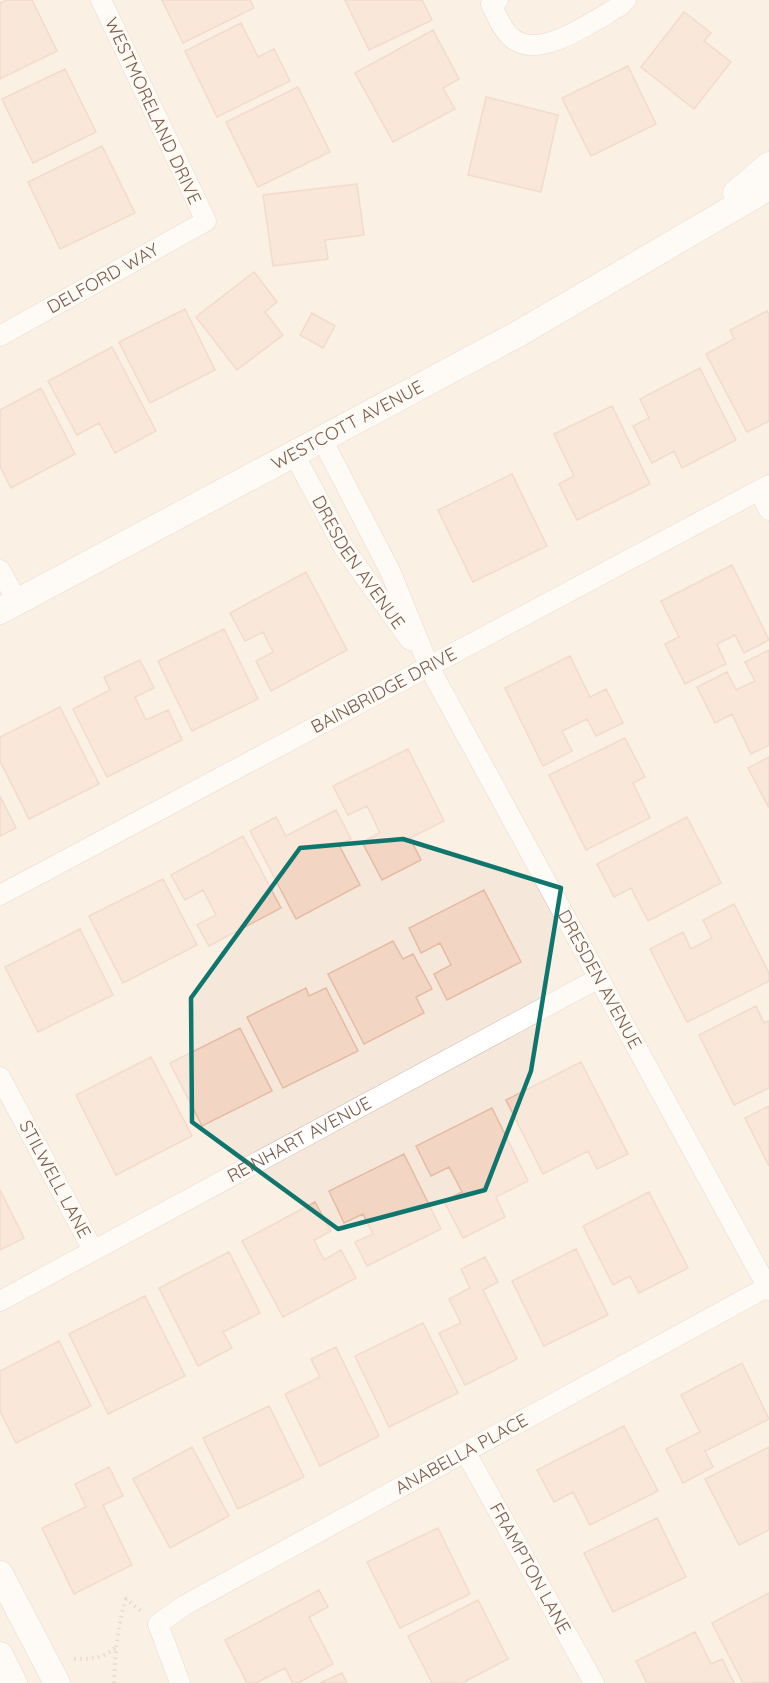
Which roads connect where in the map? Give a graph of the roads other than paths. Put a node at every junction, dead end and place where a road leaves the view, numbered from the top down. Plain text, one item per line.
1 (101, 0) edge
2 (626, 0) edge
3 (492, 1) edge
4 (769, 165) edge
5 (769, 187) edge
6 (206, 221) joint
7 (690, 232) junction
8 (0, 336) edge
9 (322, 439) junction
10 (294, 454) junction
11 (764, 488) edge
12 (769, 510) edge
13 (0, 570) edge
14 (9, 606) edge
15 (429, 667) junction
16 (0, 895) edge
17 (599, 978) junction
18 (0, 1077) edge
19 (93, 1250) junction
20 (768, 1289) edge
21 (0, 1301) edge
22 (466, 1453) junction
23 (0, 1574) edge
24 (0, 1655) edge
25 (15, 1683) edge
26 (57, 1683) edge
27 (180, 1683) edge
28 (594, 1683) edge

1 - 6 street, WESTMORELAND DRIVE
2 - 3 street
4 - 7 street, WESTCOTT AVENUE
5 - 7 street, WESTCOTT AVENUE
6 - 8 street, DELFORD WAY
7 - 9 street, WESTCOTT AVENUE
9 - 10 street, WESTCOTT AVENUE
9 - 15 street, DRESDEN AVENUE
10 - 14 street, WESTCOTT AVENUE
10 - 15 street, DRESDEN AVENUE
11 - 12 street
11 - 15 street, BAINBRIDGE DRIVE
13 - 14 street
15 - 16 street, BAINBRIDGE DRIVE
15 - 17 street, DRESDEN AVENUE
17 - 19 street, REINHART AVENUE
17 - 20 street, DRESDEN AVENUE
18 - 19 street, STILWELL LANE
19 - 21 street, REINHART AVENUE
20 - 22 street, ANABELLA PLACE
22 - 27 street, ANABELLA PLACE
22 - 28 street, FRAMPTON LANE
23 - 26 street
24 - 25 street

